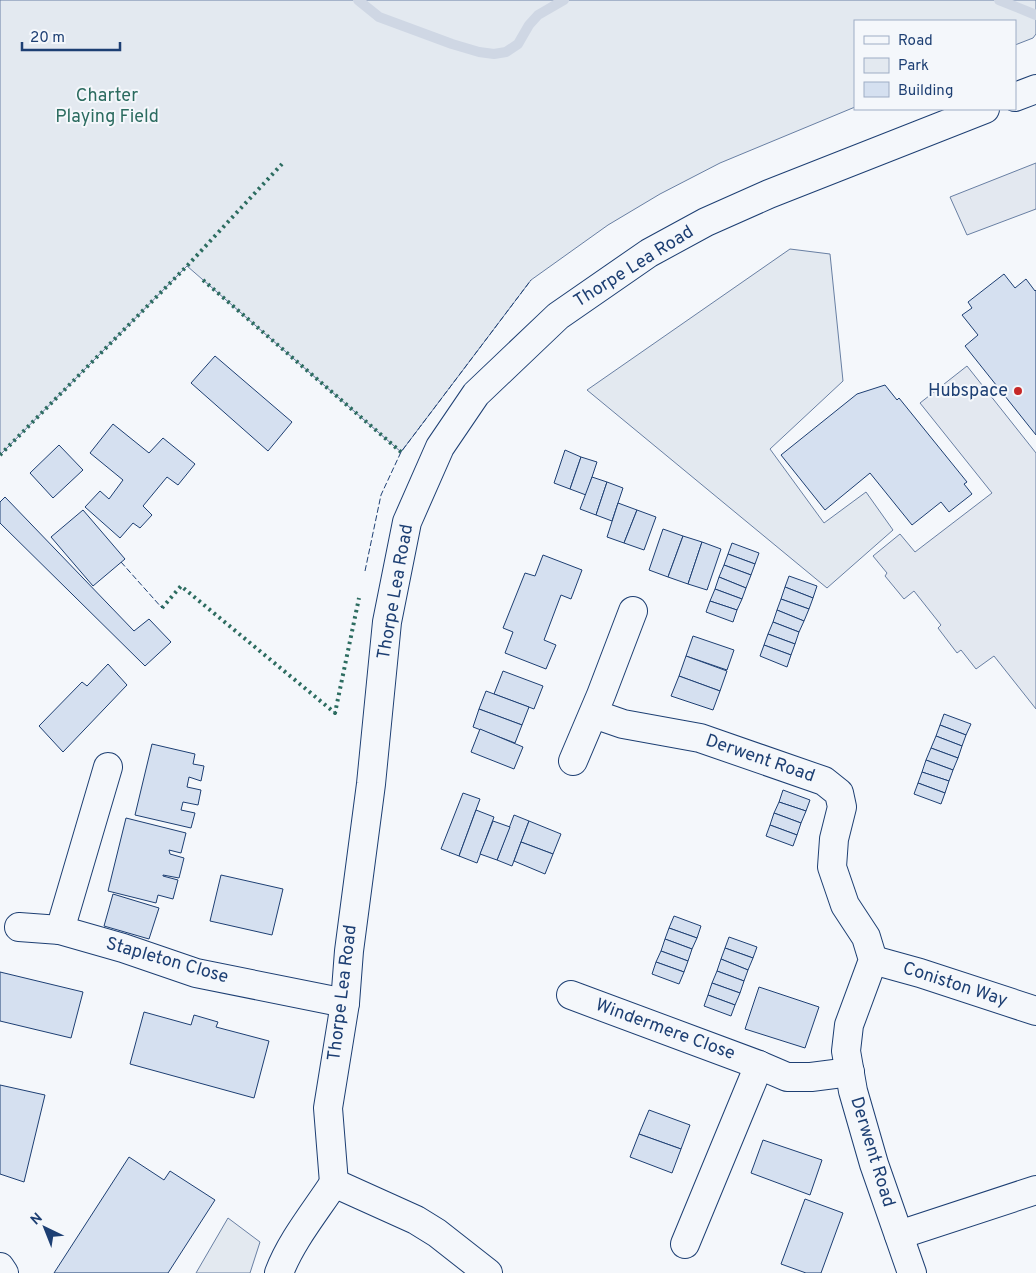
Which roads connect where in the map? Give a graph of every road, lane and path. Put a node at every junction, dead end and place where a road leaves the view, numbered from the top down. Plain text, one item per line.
1 (1036, 89) edge
2 (1016, 97) edge
3 (982, 110) edge
4 (633, 611) dead end
5 (594, 714) junction
6 (574, 761) dead end
7 (108, 767) dead end
8 (19, 927) dead end
9 (60, 930) junction
10 (873, 960) junction
11 (572, 995) dead end
12 (345, 1002) junction
13 (1036, 1011) edge
14 (759, 1065) junction
15 (850, 1072) junction
16 (334, 1183) junction
17 (1036, 1190) edge
18 (899, 1235) junction
19 (685, 1244) dead end
20 (0, 1267) edge
21 (4, 1273) edge
22 (278, 1273) edge
23 (488, 1273) edge
24 (912, 1273) edge

1 - 2 street
3 - 12 street, Thorpe Lea Road
4 - 5 street
5 - 6 street
5 - 10 street, Derwent Road
7 - 9 street
8 - 9 street, Stapleton Close
9 - 12 street, Stapleton Close
10 - 13 street, Coniston Way
10 - 15 street, Derwent Road
11 - 14 street, Windermere Close
12 - 16 street, Thorpe Lea Road
14 - 15 street, Windermere Close
14 - 19 street
15 - 18 street, Derwent Road
16 - 22 street
16 - 23 street
17 - 18 street
18 - 24 street, Derwent Road
20 - 21 street

